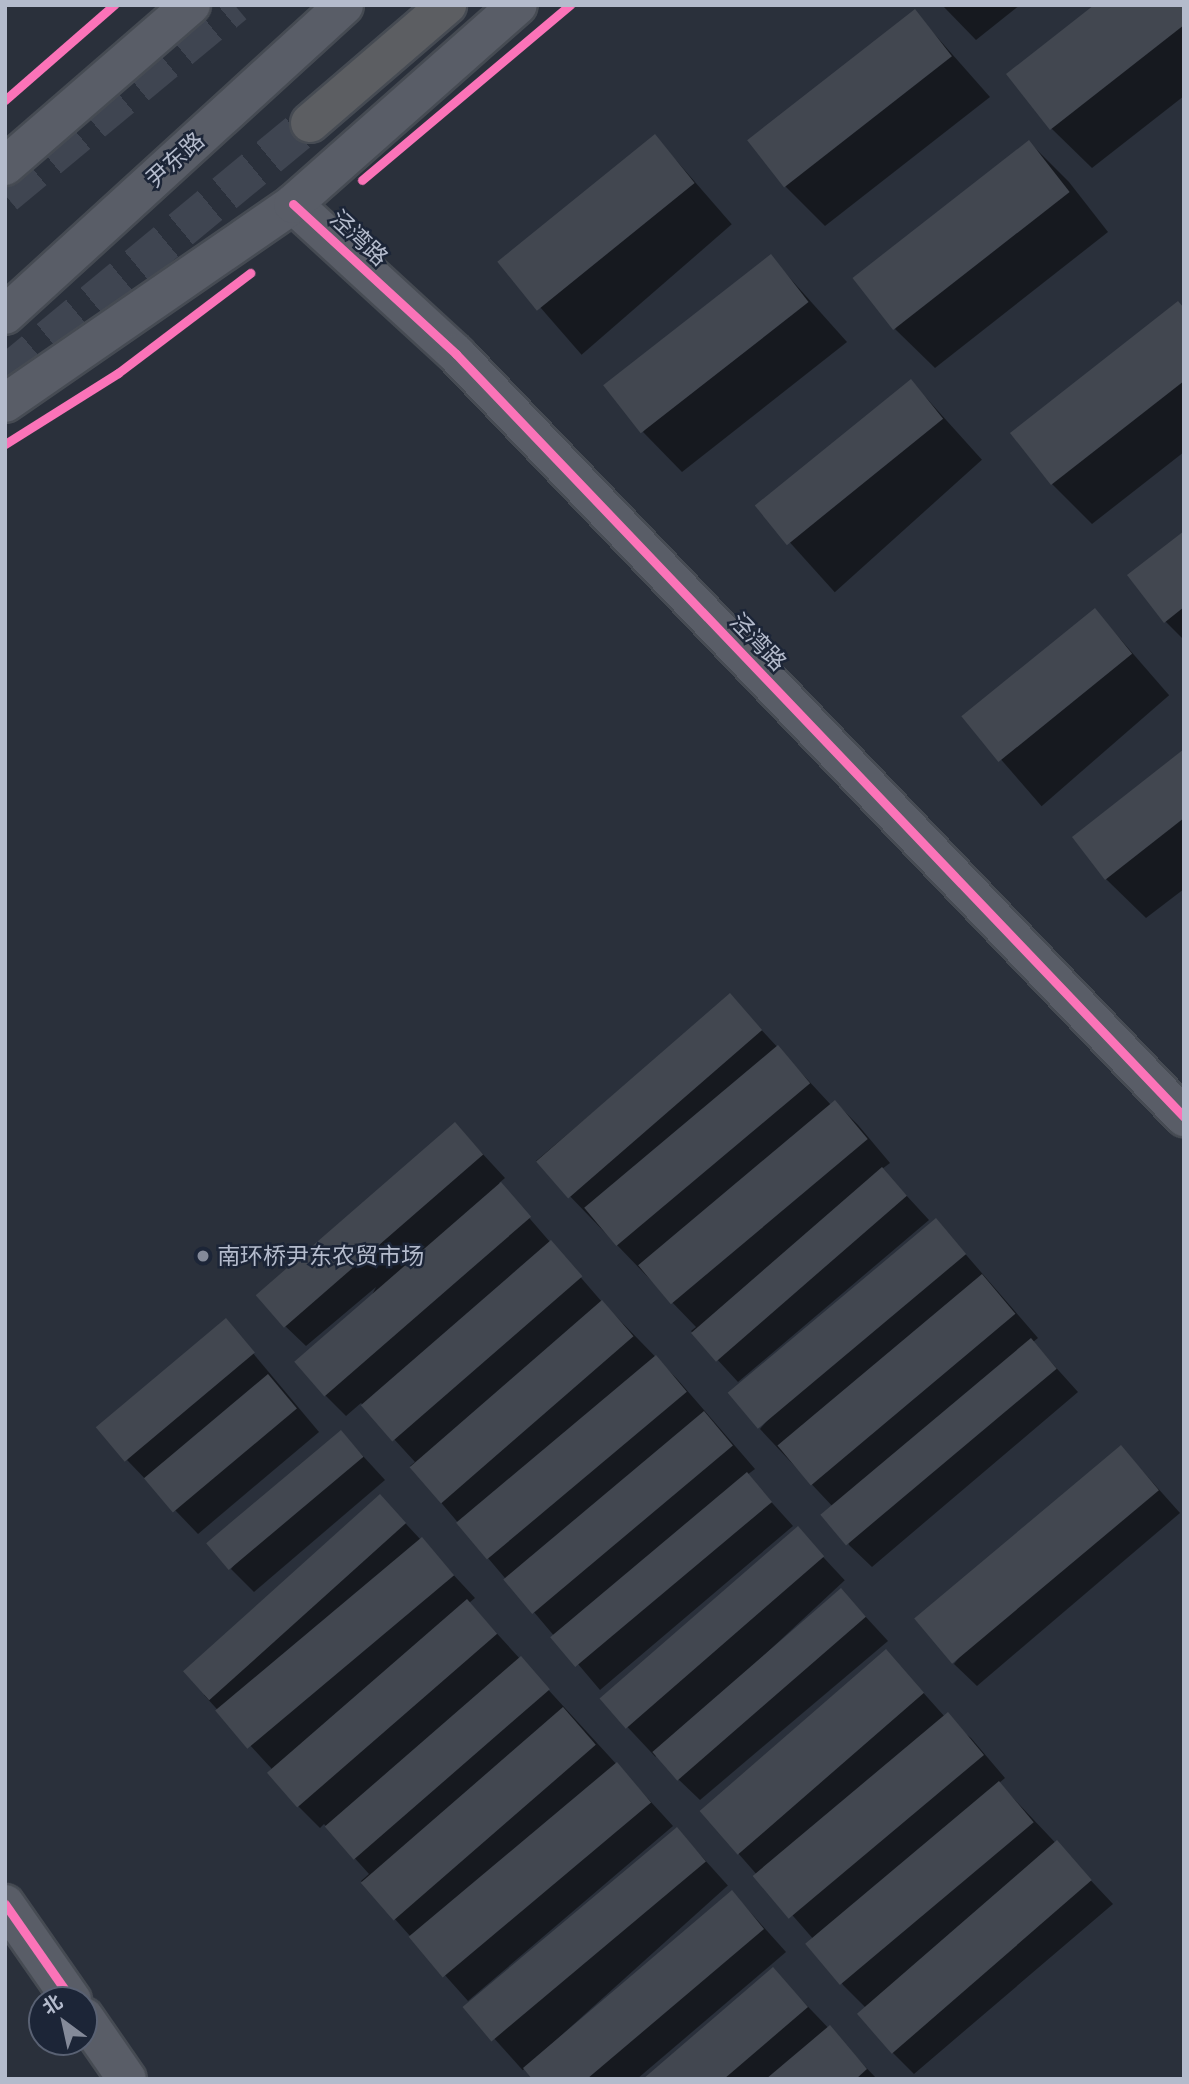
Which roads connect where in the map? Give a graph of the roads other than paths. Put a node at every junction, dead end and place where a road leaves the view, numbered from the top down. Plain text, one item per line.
1 (191, 5) edge
2 (344, 5) edge
3 (447, 5) edge
4 (518, 5) edge
5 (310, 123) tunnel mouth
6 (5, 166) edge
7 (293, 204) junction
8 (5, 315) edge
9 (5, 403) edge
10 (1184, 1118) edge
11 (5, 1904) edge
12 (62, 1986) edge
13 (98, 2037) edge
14 (127, 2079) edge

1 - 6 street
2 - 8 street, 尹东路
3 - 5 highway
4 - 7 street
7 - 9 street
7 - 10 street, 泾湾路
11 - 12 street
13 - 14 street

